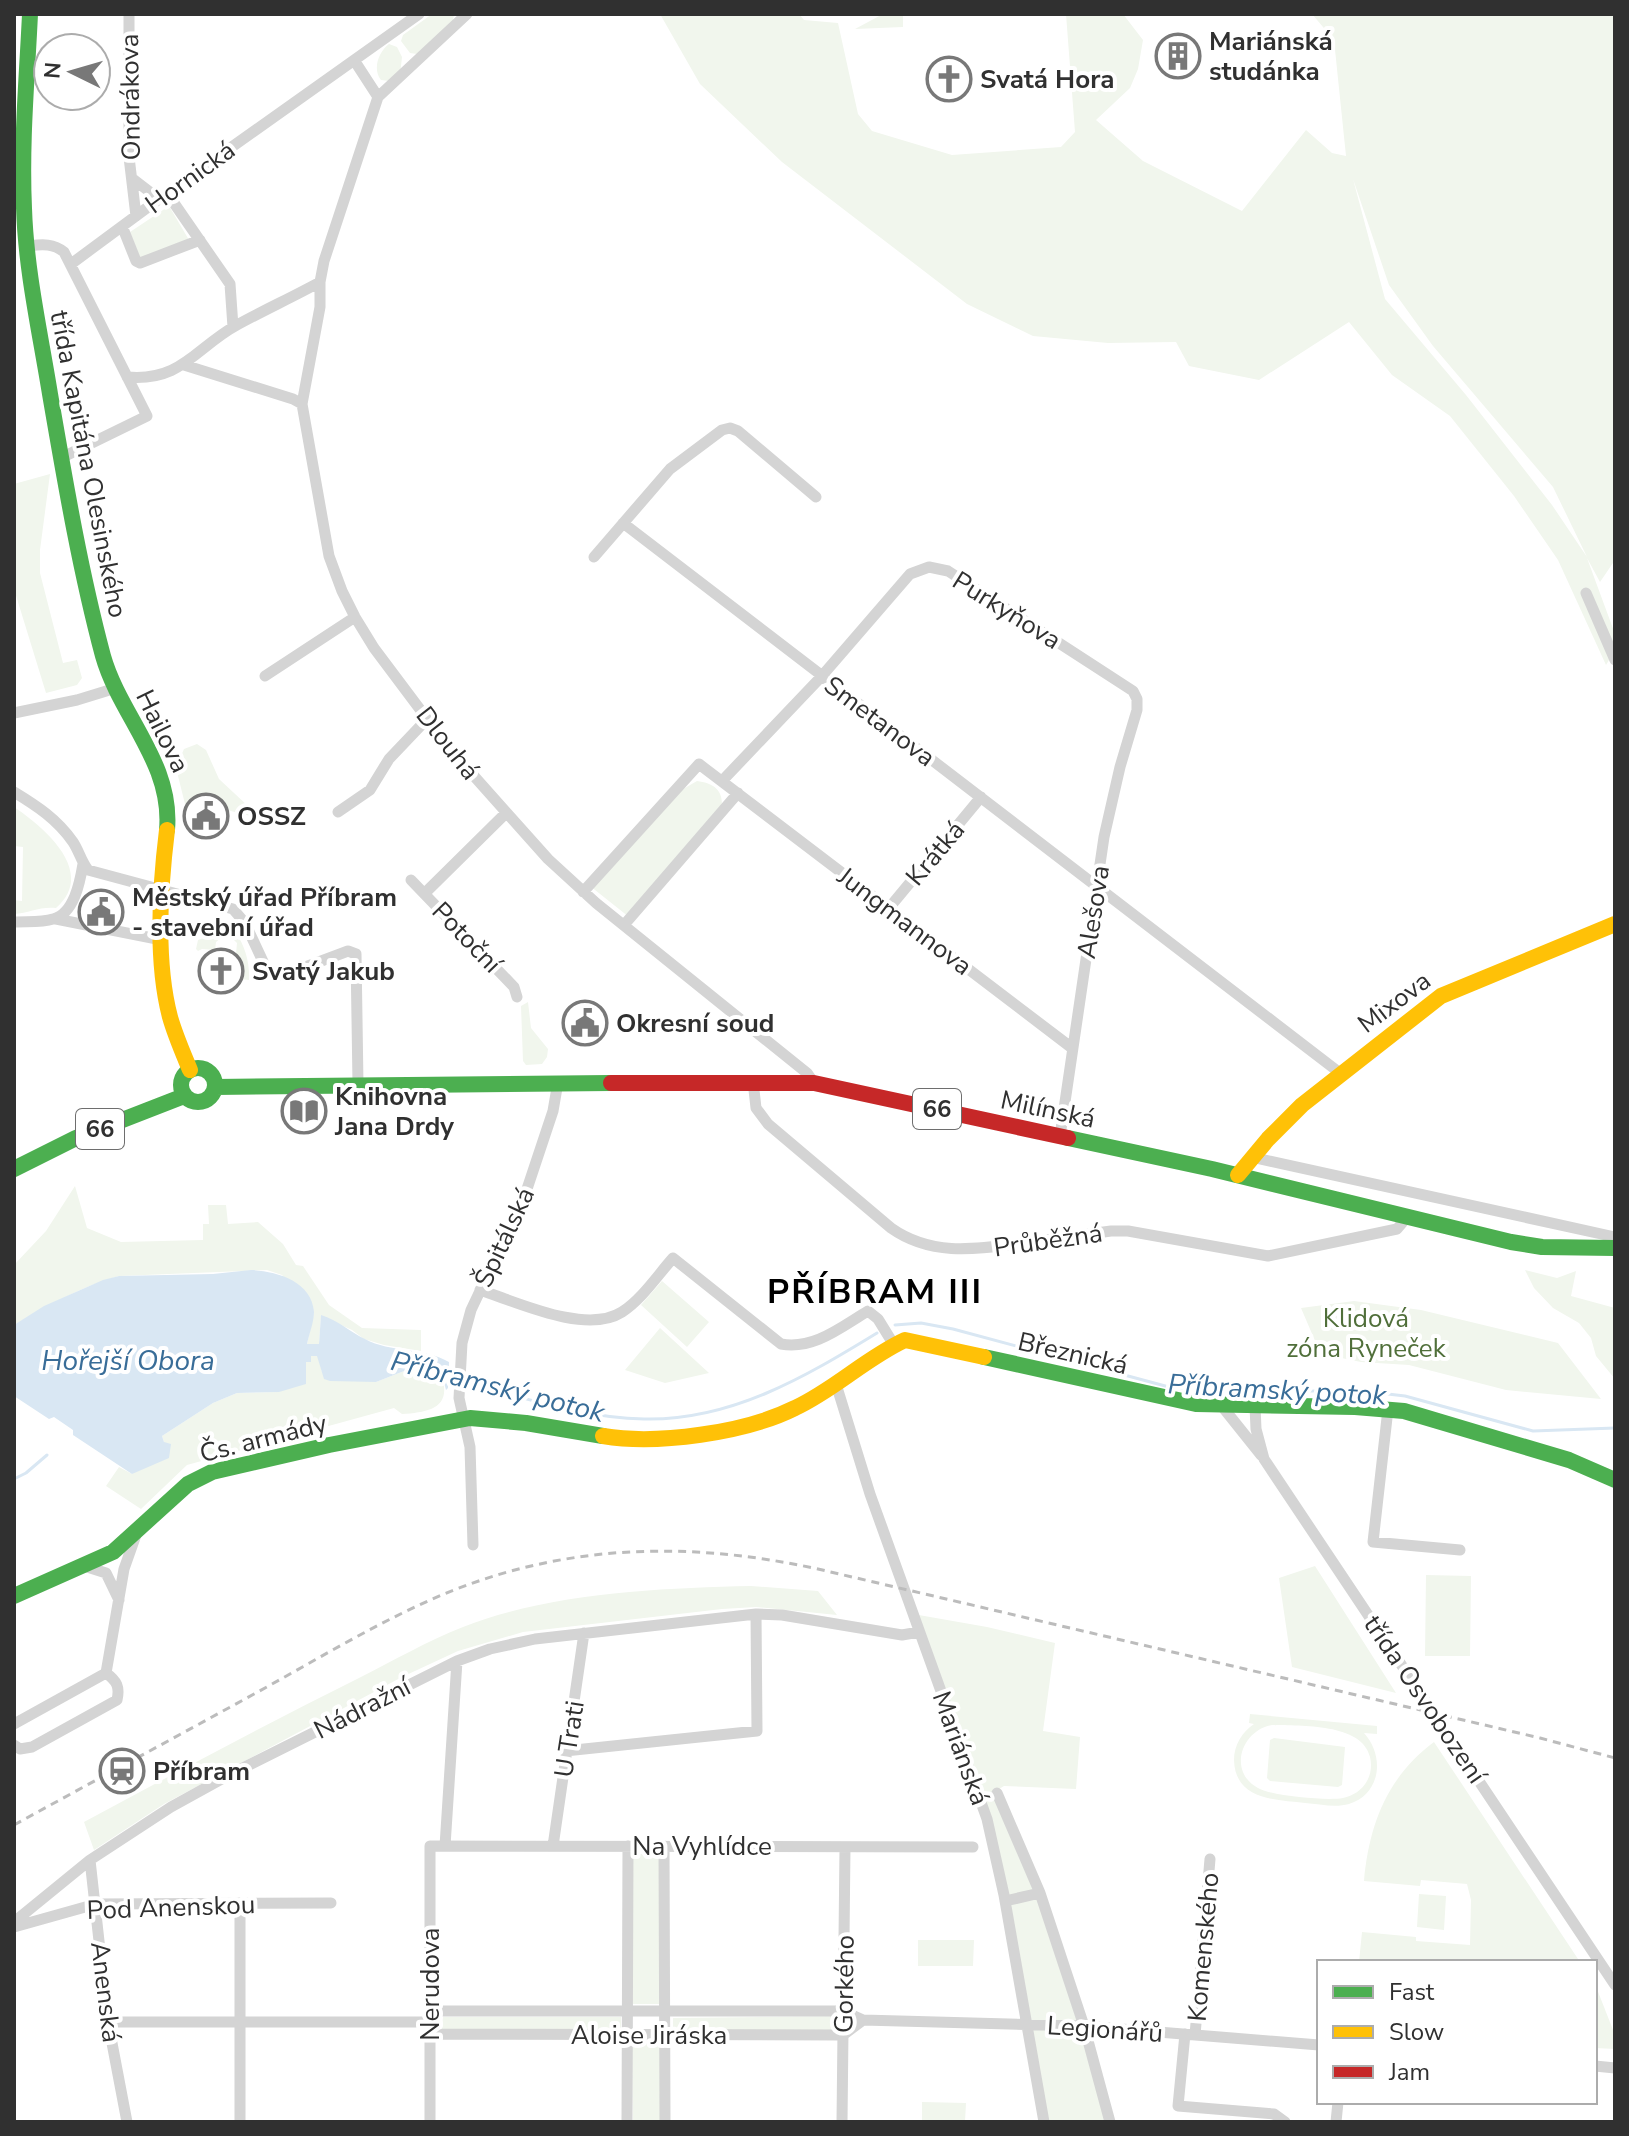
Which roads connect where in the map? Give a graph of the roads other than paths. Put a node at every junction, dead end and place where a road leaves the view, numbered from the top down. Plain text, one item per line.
1 (30, 14) edge
2 (129, 14) edge
3 (419, 14) edge
4 (467, 14) edge
5 (354, 60) junction
6 (378, 97) junction
7 (133, 179) junction
8 (163, 196) junction
9 (136, 216) junction
10 (122, 226) junction
11 (200, 240) junction
12 (20, 247) edge
13 (71, 264) junction
14 (320, 282) junction
15 (233, 327) junction
16 (184, 365) junction
17 (127, 377) junction
18 (302, 404) junction
19 (61, 458) junction
20 (816, 497) dead end
21 (623, 523) junction
22 (594, 557) dead end
23 (1586, 593) dead end
24 (355, 617) junction
25 (1615, 660) edge
26 (265, 676) dead end
27 (821, 677) junction
28 (116, 688) junction
29 (1133, 691) joint
30 (14, 713) edge
31 (428, 718) junction
32 (722, 781) junction
33 (14, 792) edge
34 (738, 793) junction
35 (981, 797) junction
36 (338, 812) dead end
37 (505, 814) junction
38 (83, 864) junction
39 (411, 880) dead end
40 (1098, 887) junction
41 (155, 889) junction
42 (583, 892) junction
43 (425, 893) junction
44 (889, 908) junction
45 (56, 919) junction
46 (14, 922) edge
47 (1615, 924) edge
48 (624, 925) junction
49 (162, 940) junction
50 (517, 997) dead end
51 (1072, 1048) junction
52 (190, 1070) junction
53 (1340, 1073) junction
54 (753, 1081) junction
55 (558, 1082) junction
56 (814, 1083) junction
57 (358, 1084) junction
58 (215, 1087) junction
59 (184, 1096) junction
60 (1060, 1136) junction
61 (1251, 1157) junction
62 (14, 1169) edge
63 (1238, 1175) junction
64 (1408, 1192) junction
65 (1406, 1216) junction
66 (1615, 1237) edge
67 (1615, 1248) edge
68 (480, 1290) junction
69 (894, 1345) junction
70 (836, 1384) junction
71 (1221, 1405) junction
72 (1255, 1406) junction
73 (1388, 1409) junction
74 (463, 1419) junction
75 (1264, 1459) junction
76 (1615, 1480) edge
77 (136, 1534) junction
78 (473, 1545) dead end
79 (1460, 1550) dead end
80 (84, 1565) junction
81 (14, 1596) edge
82 (119, 1600) junction
83 (756, 1614) junction
84 (919, 1632) junction
85 (584, 1633) junction
86 (457, 1661) junction
87 (106, 1673) junction
88 (14, 1724) edge
89 (14, 1745) edge
90 (565, 1751) junction
91 (997, 1793) dead end
92 (430, 1846) joint
93 (445, 1846) junction
94 (553, 1846) junction
95 (628, 1846) junction
96 (664, 1846) junction
97 (845, 1847) junction
98 (973, 1847) dead end
99 (1210, 1859) dead end
100 (90, 1860) junction
101 (1040, 1893) junction
102 (1005, 1901) junction
103 (240, 1903) junction
104 (331, 1903) dead end
105 (96, 1904) junction
106 (14, 1924) edge
107 (1615, 1985) edge
108 (628, 2011) junction
109 (664, 2011) junction
110 (843, 2011) junction
111 (863, 2020) junction
112 (108, 2022) junction
113 (240, 2022) junction
114 (430, 2023) junction
115 (1025, 2024) junction
116 (1084, 2026) junction
117 (1190, 2034) junction
118 (843, 2035) junction
119 (628, 2036) junction
120 (665, 2036) junction
121 (1317, 2045) edge
122 (127, 2122) edge
123 (240, 2122) edge
124 (430, 2122) edge
125 (627, 2122) edge
126 (665, 2122) edge
127 (842, 2122) edge
128 (1044, 2122) edge
129 (1110, 2122) edge
130 (1285, 2122) edge

1 - 12 main road, třída Kapitána Olesinského
2 - 7 street, Ondrákova
3 - 5 street, Hornická
4 - 6 street
5 - 6 street
5 - 8 street, Hornická
6 - 14 street
7 - 8 street, Ondrákova
7 - 9 street, Ondrákova
8 - 9 street, Hornická
8 - 11 street, Ondrákova
9 - 10 street, Hornická
10 - 11 street
10 - 13 street, Hornická
11 - 15 street, Ondrákova
12 - 13 street
12 - 19 main road, třída Kapitána Olesinského
13 - 17 street
14 - 15 street
14 - 18 street
15 - 16 street
16 - 17 street
16 - 18 street
17 - 19 street
18 - 24 street, Dlouhá
19 - 28 main road, třída Kapitána Olesinského
20 - 21 street
21 - 22 street
21 - 27 street, Smetanova
23 - 25 street
24 - 26 street
24 - 31 street, Dlouhá
27 - 29 street, Purkyňova
27 - 32 street, Purkyňova
27 - 35 street, Smetanova
28 - 30 street
28 - 41 main road, Hailova
29 - 40 street, Alešova
31 - 36 street
31 - 37 street, Dlouhá
32 - 34 street, Jungmannova
32 - 42 street, Jungmannova
33 - 38 street
34 - 44 street, Jungmannova
34 - 48 street
35 - 40 street, Smetanova
35 - 44 street, Krátká
37 - 42 street, Dlouhá
37 - 43 street
38 - 41 street
38 - 45 street
39 - 43 street, Potoční
40 - 51 street, Alešova
40 - 53 street, Smetanova
41 - 49 main road, Hailova
41 - 57 street
42 - 48 street, Dlouhá
43 - 50 street, Potoční
44 - 51 street, Jungmannova
45 - 46 street
45 - 49 street
47 - 53 main road, Mixova
48 - 56 street, Dlouhá
49 - 52 main road, Hailova
51 - 60 street, Alešova
52 - 58 main road
52 - 59 main road
53 - 61 main road, Mixova
54 - 55 main road, Milínská / 66
54 - 56 main road, Milínská / 66
54 - 65 street, Průběžná
55 - 57 main road, Milínská / 66
55 - 68 street, Špitálská
56 - 60 main road, Milínská / 66
57 - 58 main road, 66
58 - 59 main road
59 - 62 main road, 66
60 - 63 main road, Milínská / 66
61 - 63 main road, Mixova
61 - 64 street
63 - 65 main road, Milínská / 66
64 - 65 street
64 - 66 street
65 - 67 main road, Milínská / 66
68 - 69 street
68 - 74 street, Špitálská
69 - 70 main road, Čs. armády
69 - 71 main road, Březnická
70 - 74 main road, Čs. armády
70 - 84 street, Mariánská
71 - 72 main road, Březnická
71 - 75 street
72 - 73 main road, Březnická
72 - 75 street, třída Osvobození
73 - 76 main road, Březnická
73 - 79 street
74 - 77 main road, Čs. armády
74 - 78 street
75 - 107 street, třída Osvobození
77 - 80 main road, Čs. armády
77 - 82 street
80 - 81 main road, Čs. armády
80 - 82 street
82 - 87 street
83 - 84 street, Nádražní
83 - 85 street, Nádražní
83 - 90 street
84 - 102 street, Mariánská
85 - 86 street, Nádražní
85 - 90 street, U Trati
86 - 93 street
86 - 100 street, Nádražní
87 - 88 street
87 - 89 street
90 - 94 street, U Trati
91 - 101 street, Mariánská
92 - 93 street, Na Vyhlídce
92 - 114 street, Nerudova
93 - 94 street, Na Vyhlídce
94 - 95 street, Na Vyhlídce
95 - 96 street, Na Vyhlídce
95 - 108 street
96 - 97 street, Na Vyhlídce
96 - 109 street
97 - 98 street, Na Vyhlídce
97 - 110 street, Gorkého
99 - 117 street, Komenského
100 - 105 street, Anenská
100 - 106 street, Nádražní
101 - 102 street
101 - 116 street, Mariánská
102 - 115 street, Mariánská
103 - 104 street, Pod Anenskou
103 - 105 street, Pod Anenskou
103 - 113 street
105 - 106 street, Pod Anenskou
105 - 112 street, Anenská
108 - 109 street, Aloise Jiráska
108 - 114 street, Aloise Jiráska
108 - 119 street
109 - 110 street, Aloise Jiráska
109 - 120 street
110 - 111 street, Aloise Jiráska
110 - 118 street, Gorkého
111 - 115 street, Aloise Jiráska
111 - 118 street
112 - 113 street, Aloise Jiráska
112 - 122 street, Anenská
113 - 114 street, Aloise Jiráska
113 - 123 street
114 - 119 street, Aloise Jiráska
114 - 124 street, Nerudova
115 - 116 street, Legionářů
115 - 128 street, Mariánská
116 - 117 street, Legionářů
116 - 129 street, Mariánská
117 - 121 street, Legionářů
117 - 130 street, Legionářů
118 - 120 street, Aloise Jiráska
118 - 127 street, Gorkého
119 - 120 street, Aloise Jiráska
119 - 125 street
120 - 126 street

